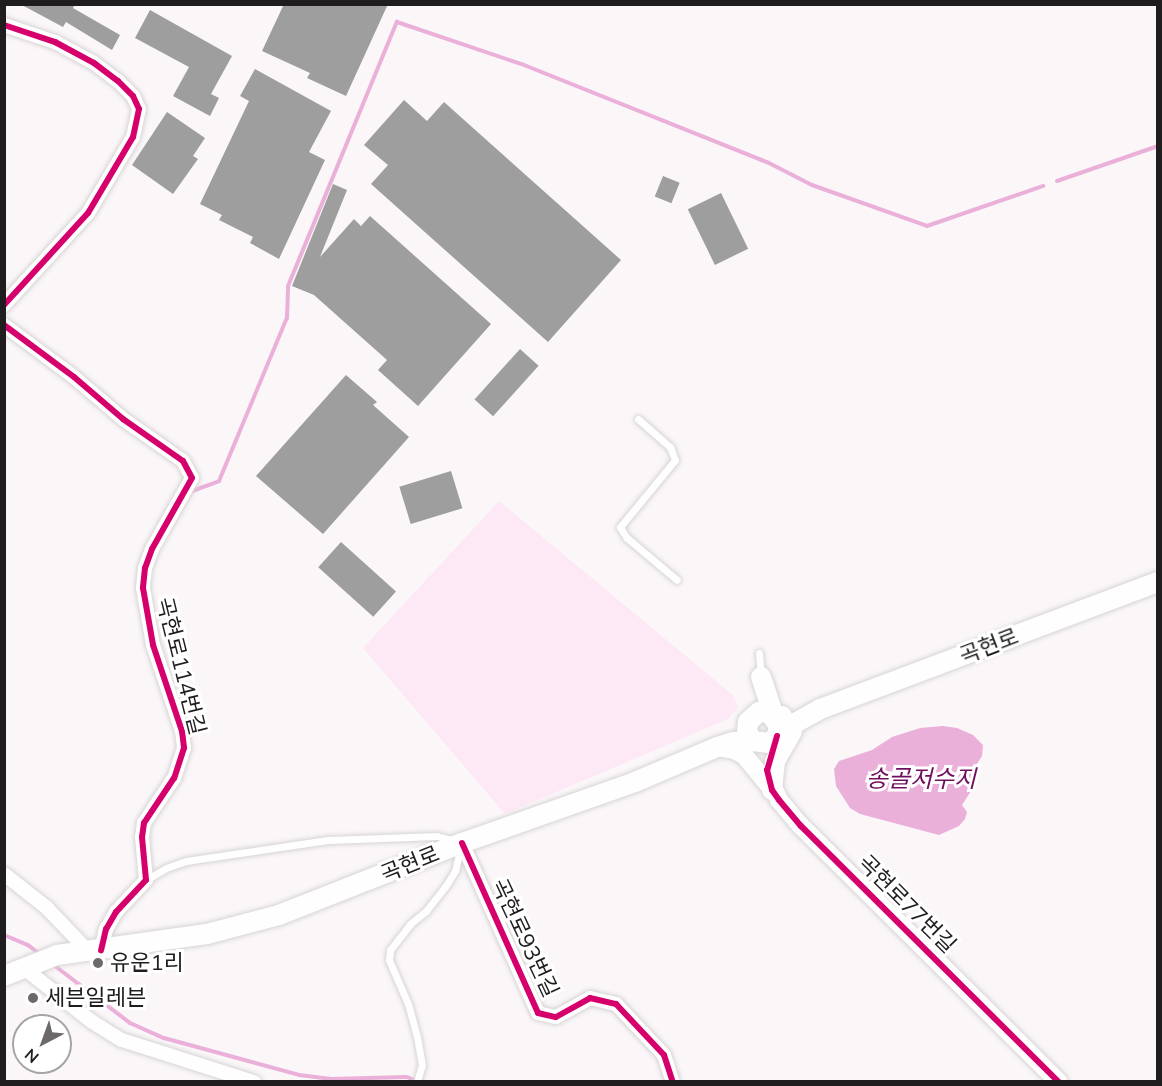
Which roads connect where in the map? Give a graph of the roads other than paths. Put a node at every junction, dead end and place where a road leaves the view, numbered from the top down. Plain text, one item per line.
1 (4, 25) edge
2 (4, 305) edge
3 (4, 325) edge
4 (638, 418) dead end
5 (677, 580) dead end
6 (1158, 582) edge
7 (759, 653) dead end
8 (761, 677) junction
9 (820, 709) junction
10 (749, 714) junction
11 (774, 716) junction
12 (777, 736) junction
13 (753, 741) junction
14 (717, 747) junction
15 (772, 790) junction
16 (462, 843) junction
17 (4, 874) edge
18 (146, 879) junction
19 (95, 951) junction
20 (24, 968) junction
21 (4, 976) edge
22 (255, 1082) edge
23 (417, 1082) edge
24 (673, 1082) edge
25 (1059, 1082) edge

1 - 2 street
3 - 18 street, 곡현로114번길
4 - 5 lane
6 - 9 main road, 곡현로
7 - 8 lane
8 - 9 main road
8 - 10 main road
8 - 11 main road
9 - 11 main road
9 - 12 main road
9 - 15 main road
10 - 11 main road
10 - 13 main road
10 - 14 main road
11 - 12 main road
12 - 13 main road, 곡현로
12 - 15 street
13 - 14 main road, 곡현로
13 - 15 street
14 - 15 street
14 - 16 main road, 곡현로
15 - 25 street, 곡현로77번길
16 - 18 lane
16 - 19 main road, 곡현로
16 - 23 lane
16 - 24 street, 곡현로93번길
17 - 19 street
18 - 19 street
19 - 20 main road, 곡현로
20 - 21 main road
20 - 22 street

